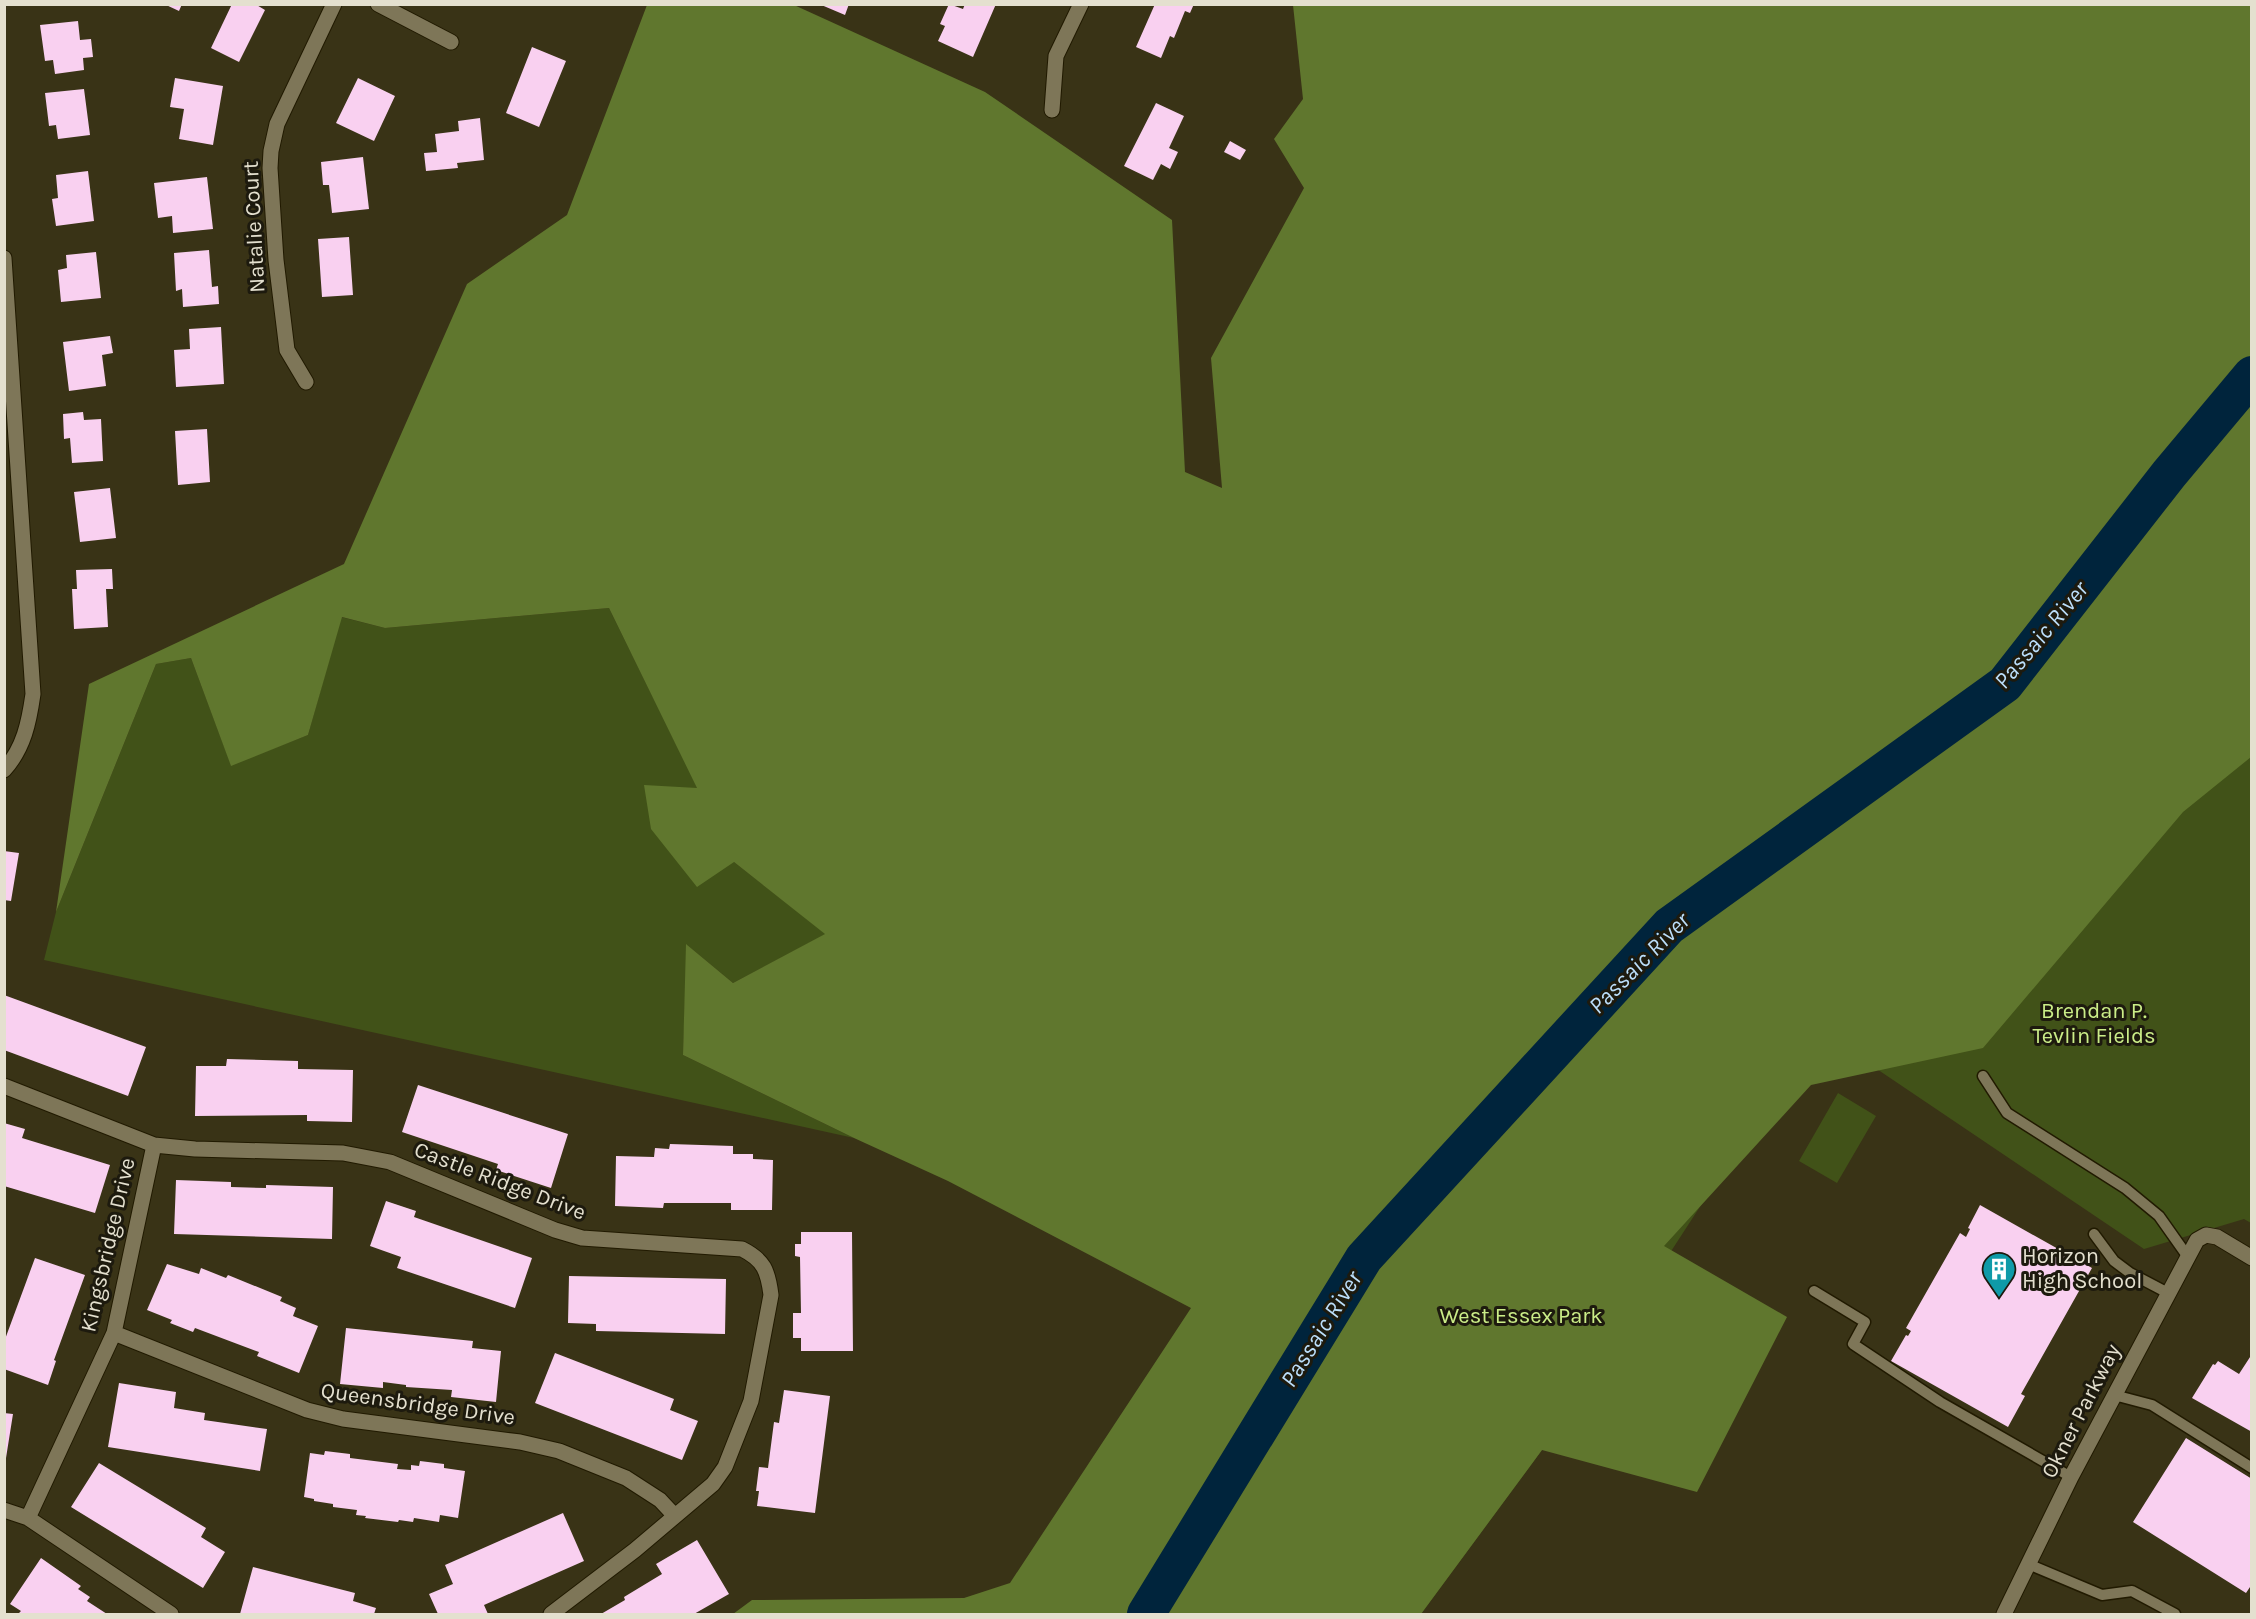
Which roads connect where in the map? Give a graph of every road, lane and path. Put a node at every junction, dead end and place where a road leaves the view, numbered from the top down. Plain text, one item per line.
1 (334, 4) edge
2 (378, 4) edge
3 (1081, 4) edge
4 (451, 42) dead end
5 (1052, 110) dead end
6 (4, 258) edge
7 (306, 382) dead end
8 (4, 770) edge
9 (1983, 1076) dead end
10 (4, 1086) edge
11 (154, 1145) junction
12 (2094, 1234) dead end
13 (2188, 1257) junction
14 (2252, 1258) edge
15 (1814, 1291) dead end
16 (2168, 1293) junction
17 (114, 1333) junction
18 (2114, 1395) junction
19 (2252, 1468) edge
20 (2071, 1477) junction
21 (4, 1510) edge
22 (674, 1515) junction
23 (28, 1518) junction
24 (2028, 1564) junction
25 (171, 1614) edge
26 (551, 1614) edge
27 (2004, 1614) edge
28 (2175, 1614) edge

1 - 7 street, Natalie Court
2 - 4 street
3 - 5 street
6 - 8 street
9 - 13 lane
10 - 11 street, Castle Ridge Drive
11 - 17 street, Kingsbridge Drive
11 - 22 street, Castle Ridge Drive
12 - 16 lane
13 - 14 street, Okner Parkway
13 - 16 street, Okner Parkway
15 - 20 lane
16 - 18 street, Okner Parkway
17 - 22 street, Queensbridge Drive
17 - 23 street, Kingsbridge Drive
18 - 19 lane
18 - 20 street, Okner Parkway
20 - 24 street, Okner Parkway
21 - 23 street
22 - 26 street, Castle Ridge Drive
23 - 25 street
24 - 27 street, Okner Parkway
24 - 28 lane

